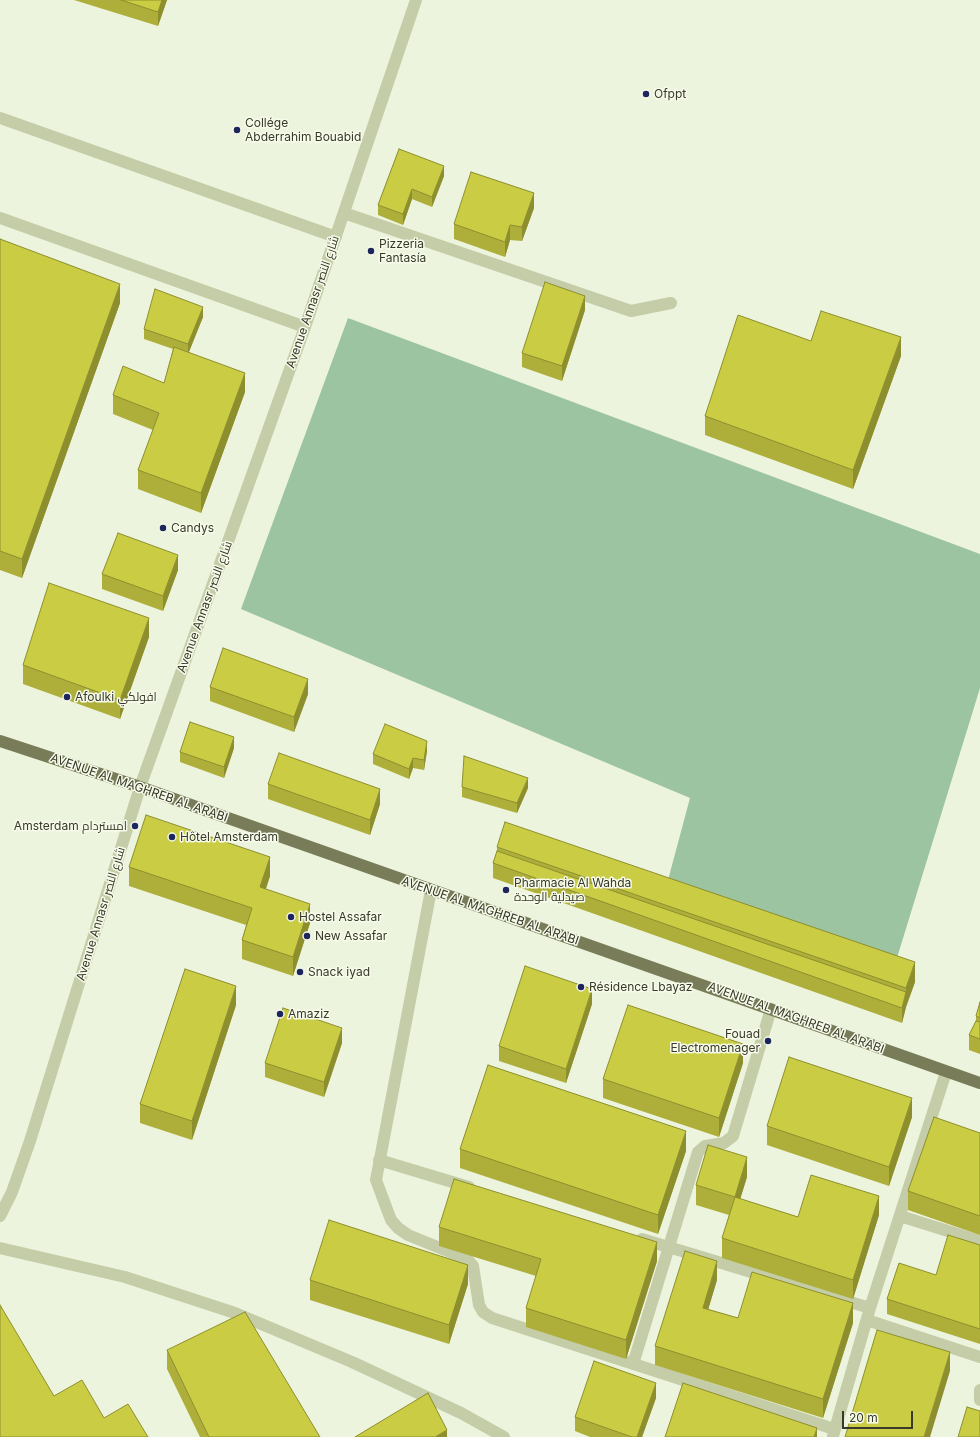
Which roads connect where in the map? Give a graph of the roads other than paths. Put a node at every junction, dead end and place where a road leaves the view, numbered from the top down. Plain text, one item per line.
1 (416, 0) edge
2 (0, 118) edge
3 (344, 213) junction
4 (0, 218) edge
5 (336, 237) junction
6 (671, 303) dead end
7 (305, 328) junction
8 (0, 740) edge
9 (140, 787) junction
10 (431, 890) junction
11 (771, 1009) junction
12 (946, 1072) junction
13 (980, 1083) edge
14 (379, 1160) junction
15 (478, 1190) edge
16 (0, 1216) edge
17 (900, 1216) junction
18 (630, 1236) edge
19 (980, 1241) edge
20 (668, 1247) junction
21 (0, 1248) edge
22 (870, 1308) junction
23 (867, 1320) junction
24 (980, 1357) edge
25 (633, 1364) junction
26 (980, 1390) edge
27 (980, 1400) edge
28 (833, 1433) edge
29 (504, 1437) edge

1 - 3 street, Avenue Annasr شارع النصر
2 - 5 street
3 - 5 street, Avenue Annasr شارع النصر
3 - 6 street
4 - 7 street
5 - 7 street, Avenue Annasr شارع النصر
7 - 9 street, Avenue Annasr شارع النصر
8 - 9 main road, AVENUE AL MAGHREB AL ARABI
9 - 10 main road, AVENUE AL MAGHREB AL ARABI
9 - 16 street, Avenue Annasr شارع النصر
10 - 11 main road, AVENUE AL MAGHREB AL ARABI
10 - 14 street
11 - 12 main road, AVENUE AL MAGHREB AL ARABI
11 - 20 street
12 - 13 main road, AVENUE AL MAGHREB AL ARABI
12 - 17 street
14 - 15 street
14 - 25 street
17 - 19 street
17 - 22 street
18 - 20 street
20 - 22 street
20 - 25 street
21 - 29 street
22 - 23 street
23 - 24 street
23 - 28 street
25 - 28 street
26 - 27 street

